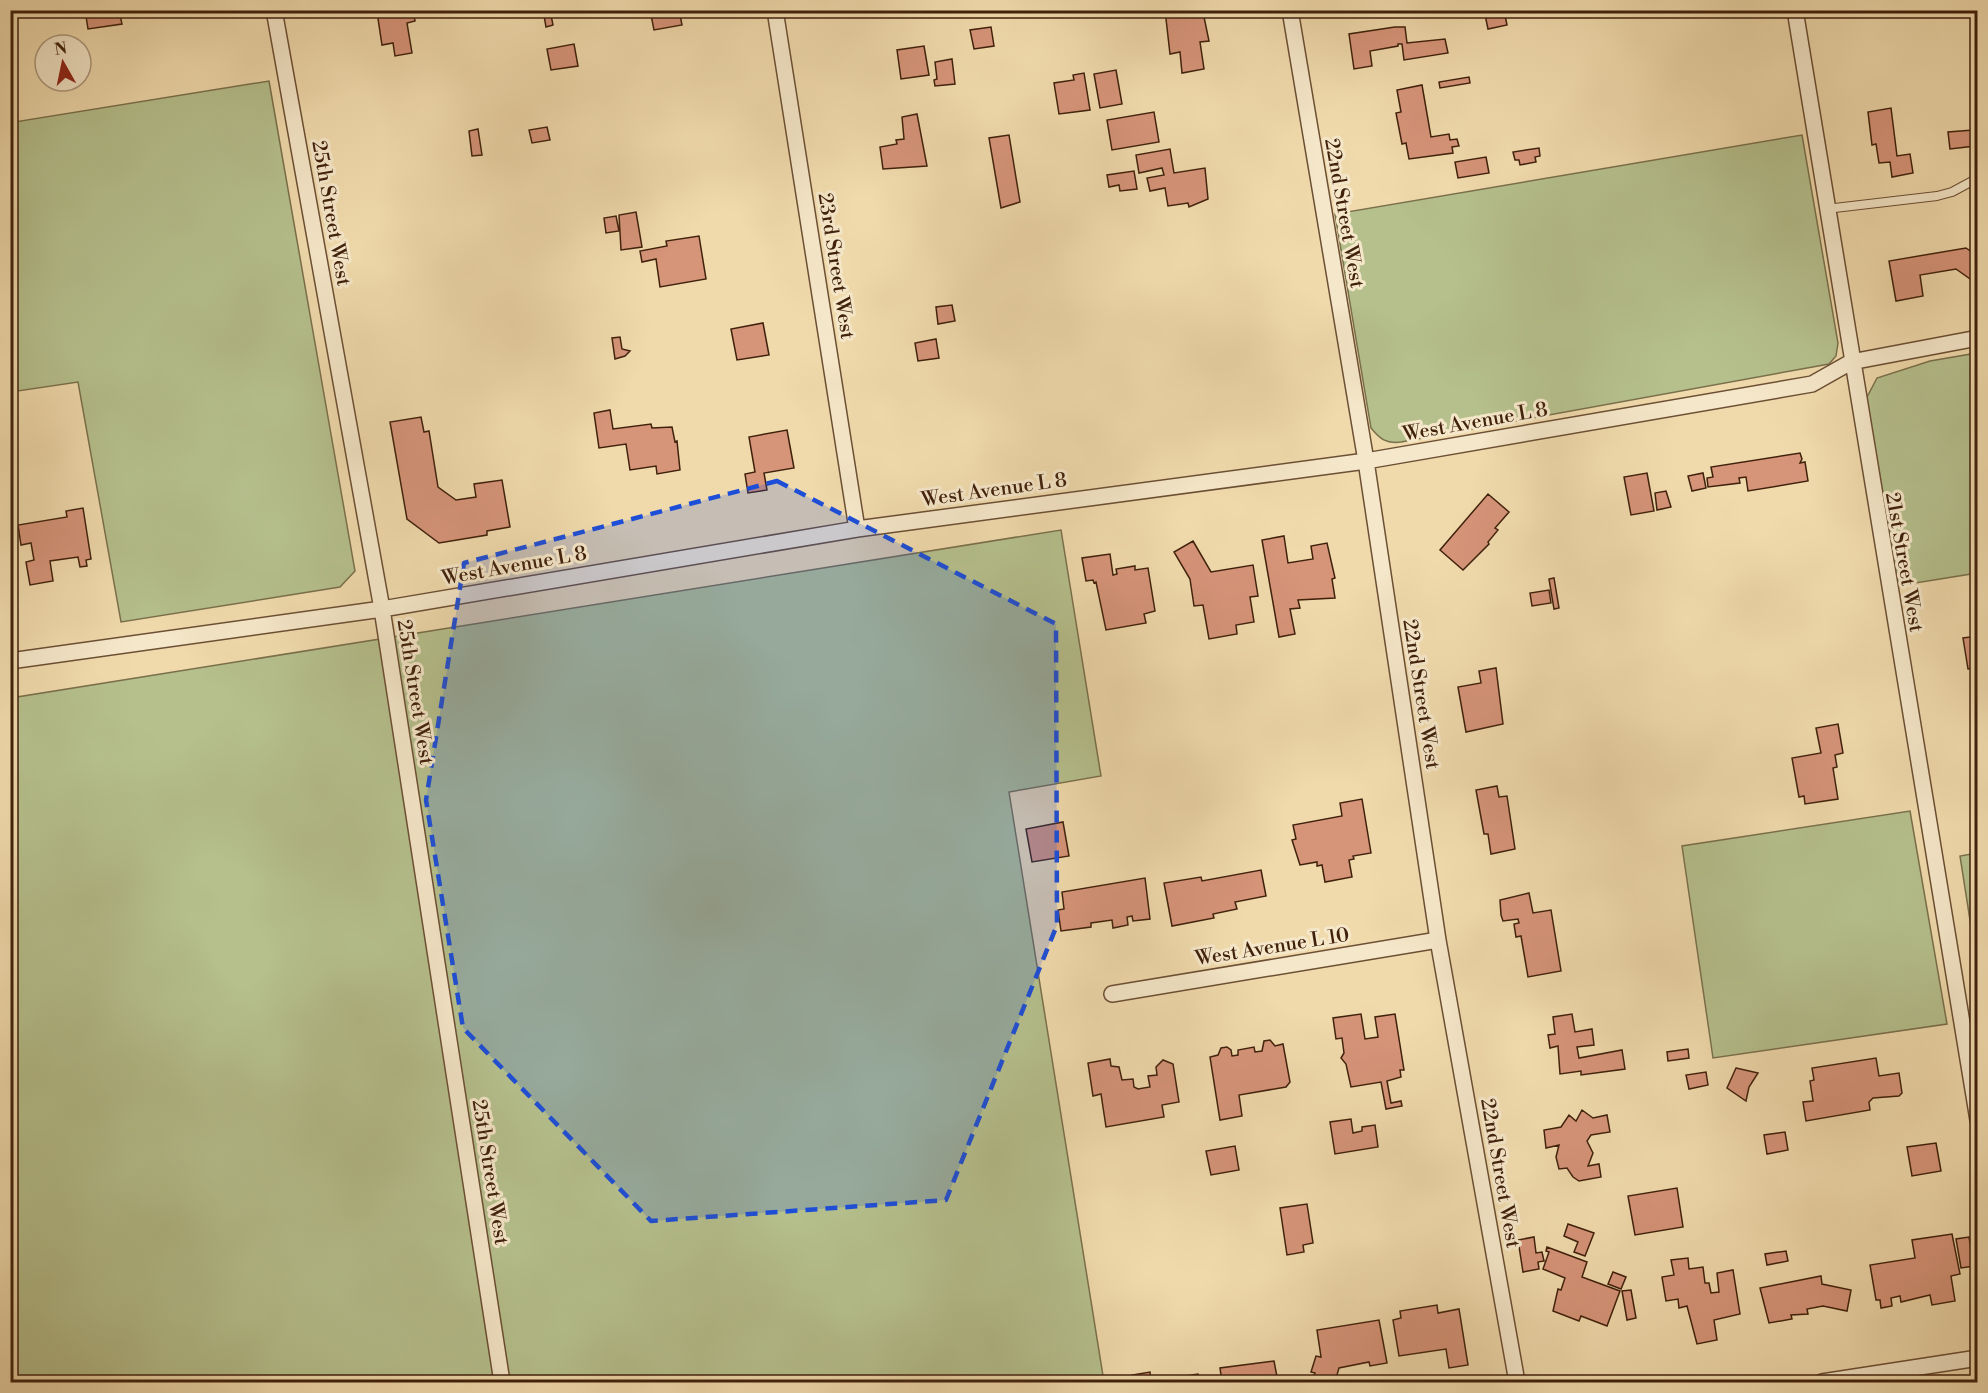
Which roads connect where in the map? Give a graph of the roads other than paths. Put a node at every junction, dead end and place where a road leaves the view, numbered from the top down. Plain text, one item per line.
1 (274, 10) edge
2 (775, 10) edge
3 (1290, 10) edge
4 (1795, 10) edge
5 (1977, 178) edge
6 (1826, 209) junction
7 (1977, 338) edge
8 (1851, 362) junction
9 (1366, 461) junction
10 (857, 529) junction
11 (382, 609) junction
12 (10, 661) edge
13 (1438, 940) junction
14 (1112, 994) dead end
15 (1977, 1120) edge
16 (1977, 1358) edge
17 (502, 1383) edge
18 (1517, 1383) edge
19 (1822, 1383) edge

1 - 11 street, 25th Street West
2 - 10 street, 23rd Street West
3 - 9 street, 22nd Street West
4 - 6 street, 21st Street West
5 - 6 lane
6 - 8 street, 21st Street West
7 - 8 street, West Avenue L 8
8 - 9 street, West Avenue L 8
8 - 15 street, 21st Street West
9 - 10 street, West Avenue L 8
9 - 13 street, 22nd Street West
10 - 11 street, West Avenue L 8
11 - 12 street, West Avenue L 8
11 - 17 street, 25th Street West
13 - 14 street, West Avenue L 10
13 - 18 street, 22nd Street West
16 - 19 street

